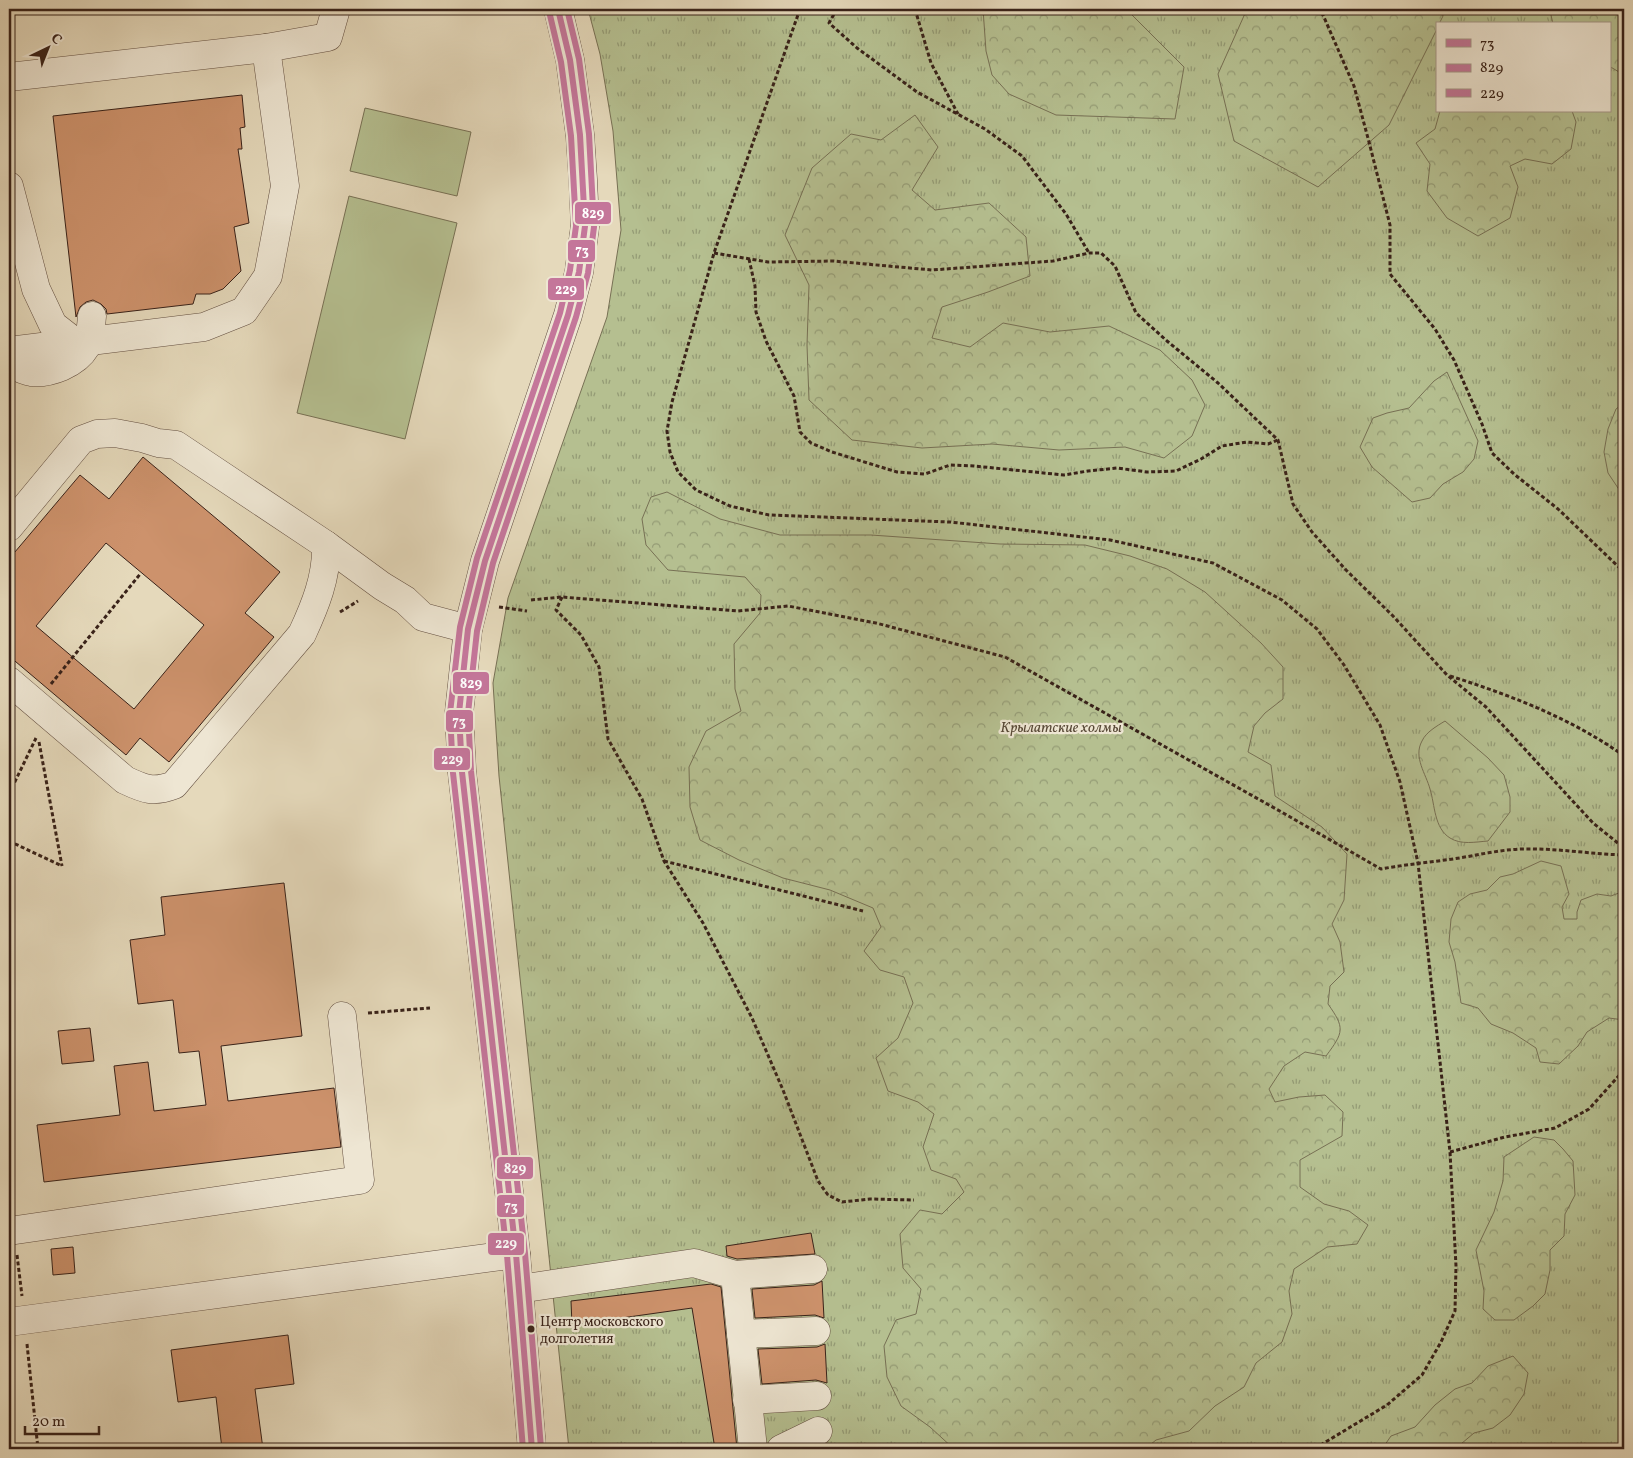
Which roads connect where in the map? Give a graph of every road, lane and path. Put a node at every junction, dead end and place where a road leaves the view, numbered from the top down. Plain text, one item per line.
1 (336, 9) edge
2 (558, 9) edge
3 (800, 9) edge
4 (837, 9) edge
5 (915, 9) edge
6 (1316, 9) edge
7 (266, 48) junction
8 (9, 77) edge
9 (958, 114) junction
10 (9, 186) edge
11 (714, 253) junction
12 (1089, 254) junction
13 (750, 259) junction
14 (92, 316) dead end
15 (76, 343) junction
16 (9, 351) edge
17 (9, 363) edge
18 (1278, 440) junction
19 (9, 527) edge
20 (326, 545) junction
21 (1624, 572) edge
22 (141, 573) dead end
23 (562, 597) junction
24 (531, 600) dead end
25 (468, 629) junction
26 (1447, 675) junction
27 (56, 677) dead end
28 (9, 682) edge
29 (38, 734) dead end
30 (1624, 756) edge
31 (9, 841) edge
32 (1624, 848) edge
33 (1624, 855) edge
34 (664, 861) junction
35 (1418, 862) junction
36 (863, 911) dead end
37 (430, 1008) dead end
38 (342, 1016) joint
39 (1624, 1070) edge
40 (1450, 1152) junction
41 (914, 1200) dead end
42 (9, 1231) edge
43 (516, 1254) junction
44 (813, 1269) dead end
45 (735, 1275) junction
46 (519, 1289) junction
47 (9, 1322) edge
48 (816, 1331) dead end
49 (741, 1334) junction
50 (817, 1396) dead end
51 (747, 1400) junction
52 (818, 1431) dead end
53 (532, 1449) edge
54 (752, 1449) edge
55 (781, 1449) edge
56 (1314, 1449) edge

1 - 7 street
2 - 25 street
3 - 11 path
4 - 9 path
5 - 9 path
6 - 21 path
7 - 8 street
7 - 15 street
9 - 12 path
10 - 15 street
11 - 13 path
11 - 35 path
12 - 13 path
12 - 18 path
13 - 18 path
14 - 17 street
15 - 16 street
18 - 26 path
19 - 20 street
20 - 25 street
20 - 28 street
22 - 27 path
23 - 24 path
23 - 34 path
23 - 35 path
25 - 43 street
26 - 30 path
26 - 32 path
29 - 31 path
33 - 35 path
34 - 36 path
34 - 41 path
35 - 40 path
37 - 38 path
38 - 42 street
39 - 40 path
40 - 56 path
43 - 46 street
43 - 47 street
44 - 45 street
45 - 46 street
45 - 49 street
46 - 53 street
48 - 49 street
49 - 51 street
50 - 51 street
51 - 54 street
52 - 55 street

